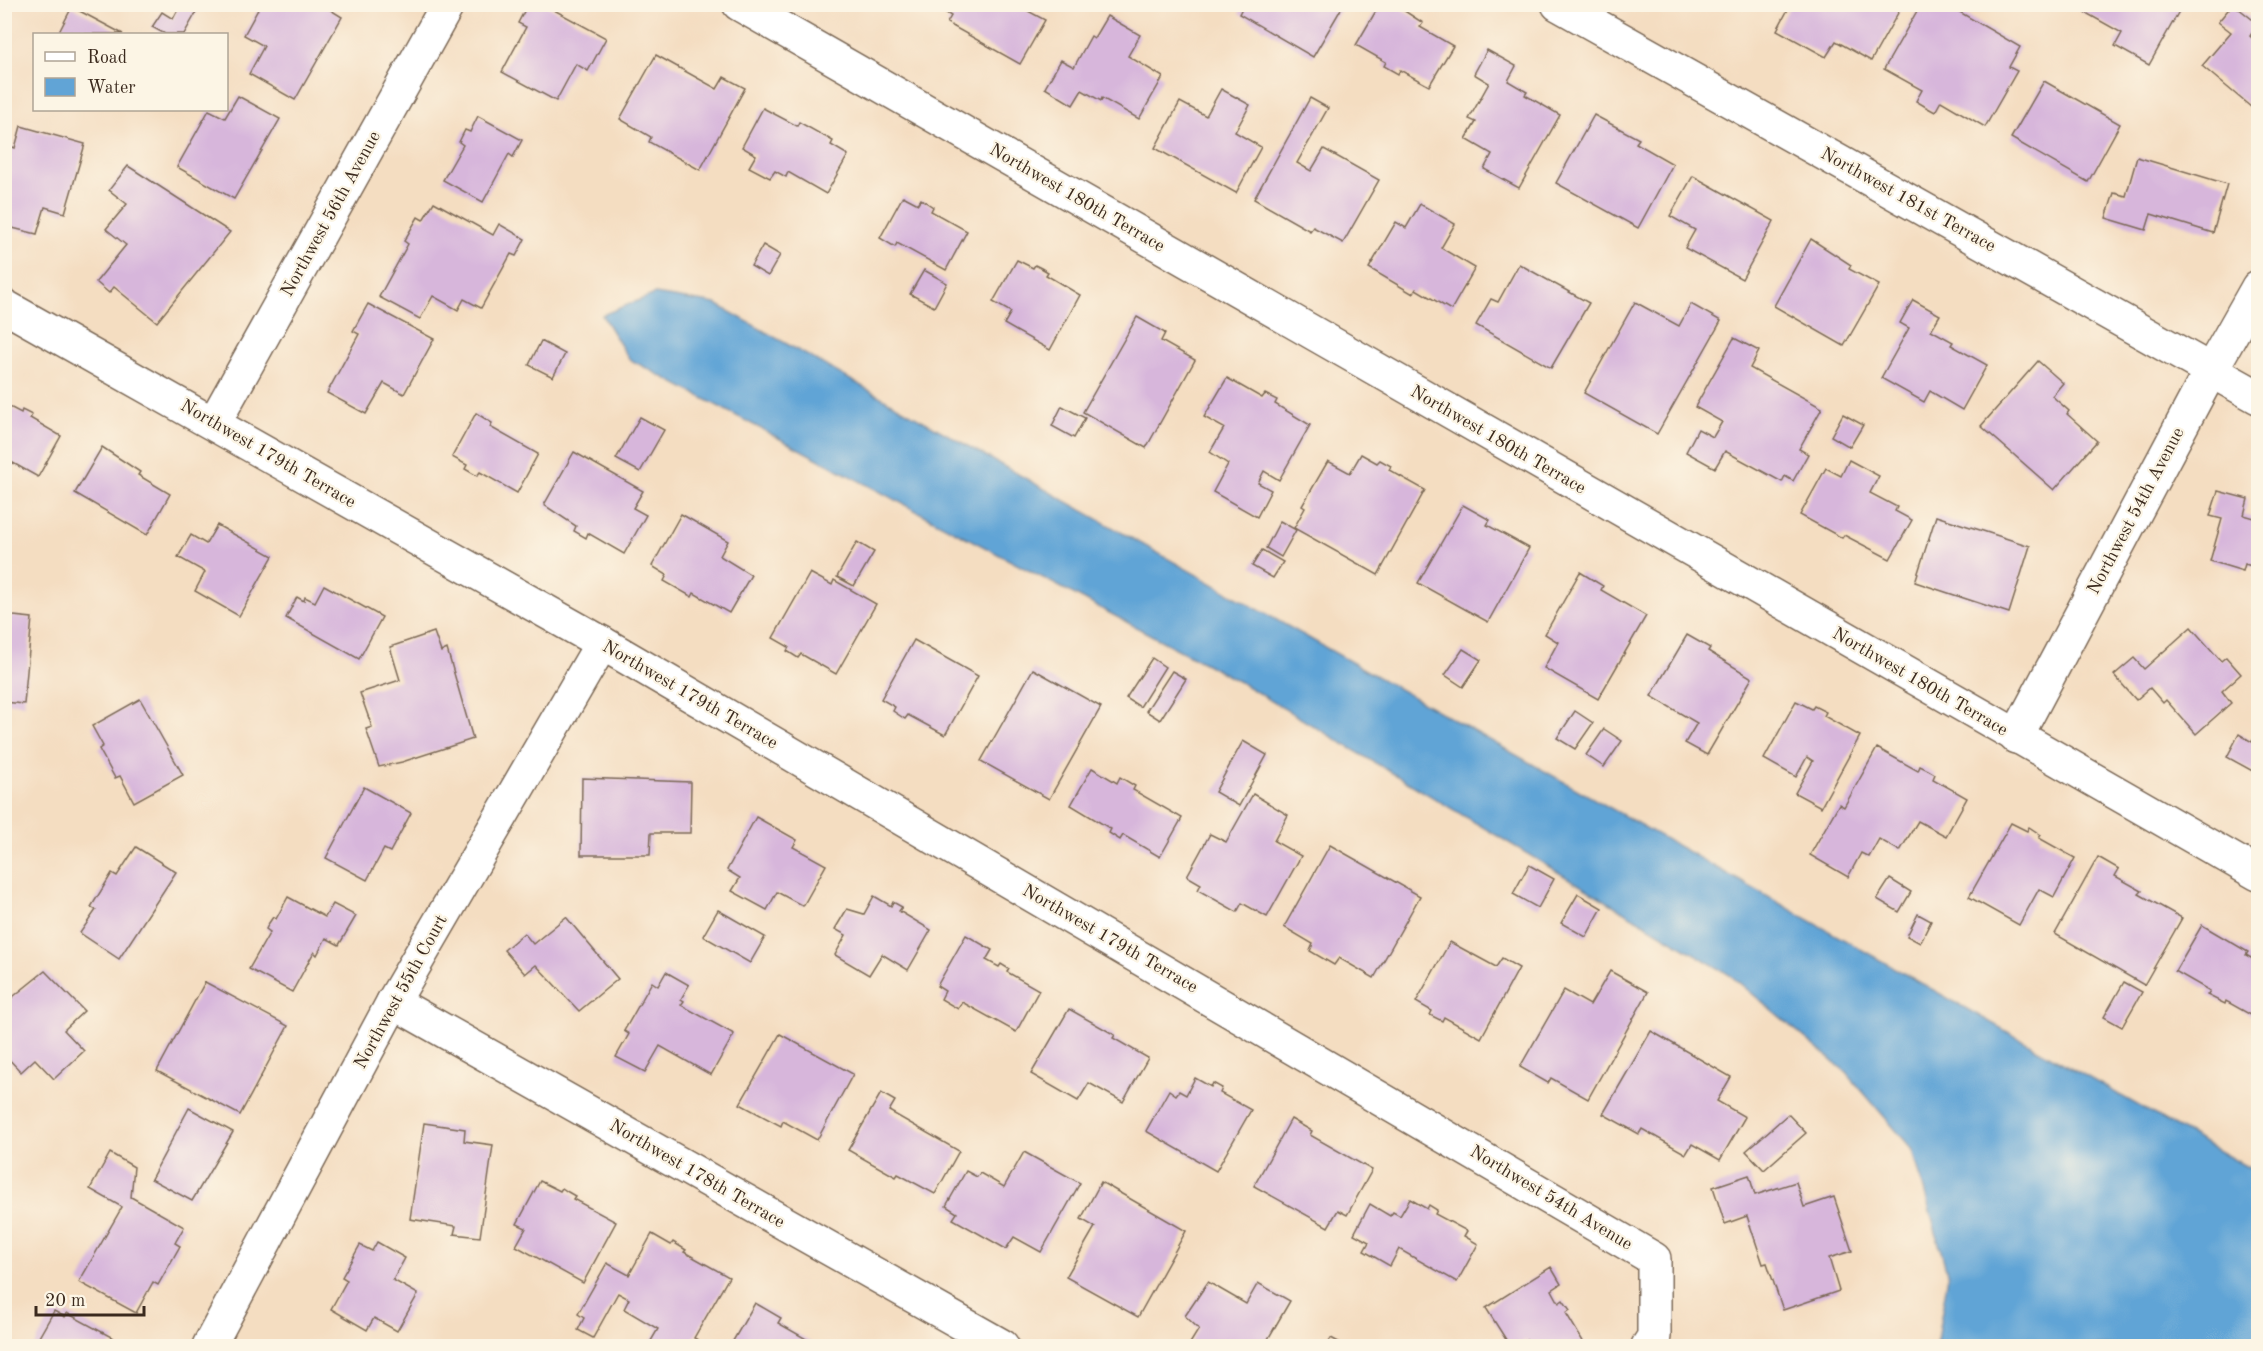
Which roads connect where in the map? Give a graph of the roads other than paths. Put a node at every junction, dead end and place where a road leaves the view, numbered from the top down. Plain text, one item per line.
1 (448, 4) edge
2 (739, 4) edge
3 (1558, 4) edge
4 (2259, 287) edge
5 (4, 306) edge
6 (2211, 370) junction
7 (2259, 397) edge
8 (214, 423) junction
9 (602, 643) junction
10 (2016, 737) junction
11 (2259, 874) edge
12 (393, 1002) junction
13 (1371, 1092) joint
14 (209, 1347) edge
15 (1002, 1347) edge
16 (1648, 1347) edge

1 - 8 street, Northwest 56th Avenue
2 - 10 street, Northwest 180th Terrace
3 - 6 street, Northwest 181st Terrace
4 - 6 street, Northwest 54th Avenue
5 - 8 street, Northwest 179th Terrace
6 - 7 street, Northwest 181st Terrace
6 - 10 street, Northwest 54th Avenue
8 - 9 street, Northwest 179th Terrace
9 - 12 street, Northwest 55th Court
9 - 13 street, Northwest 179th Terrace
10 - 11 street, Northwest 180th Terrace
12 - 14 street, Northwest 55th Court
12 - 15 street, Northwest 178th Terrace
13 - 16 street, Northwest 54th Avenue

